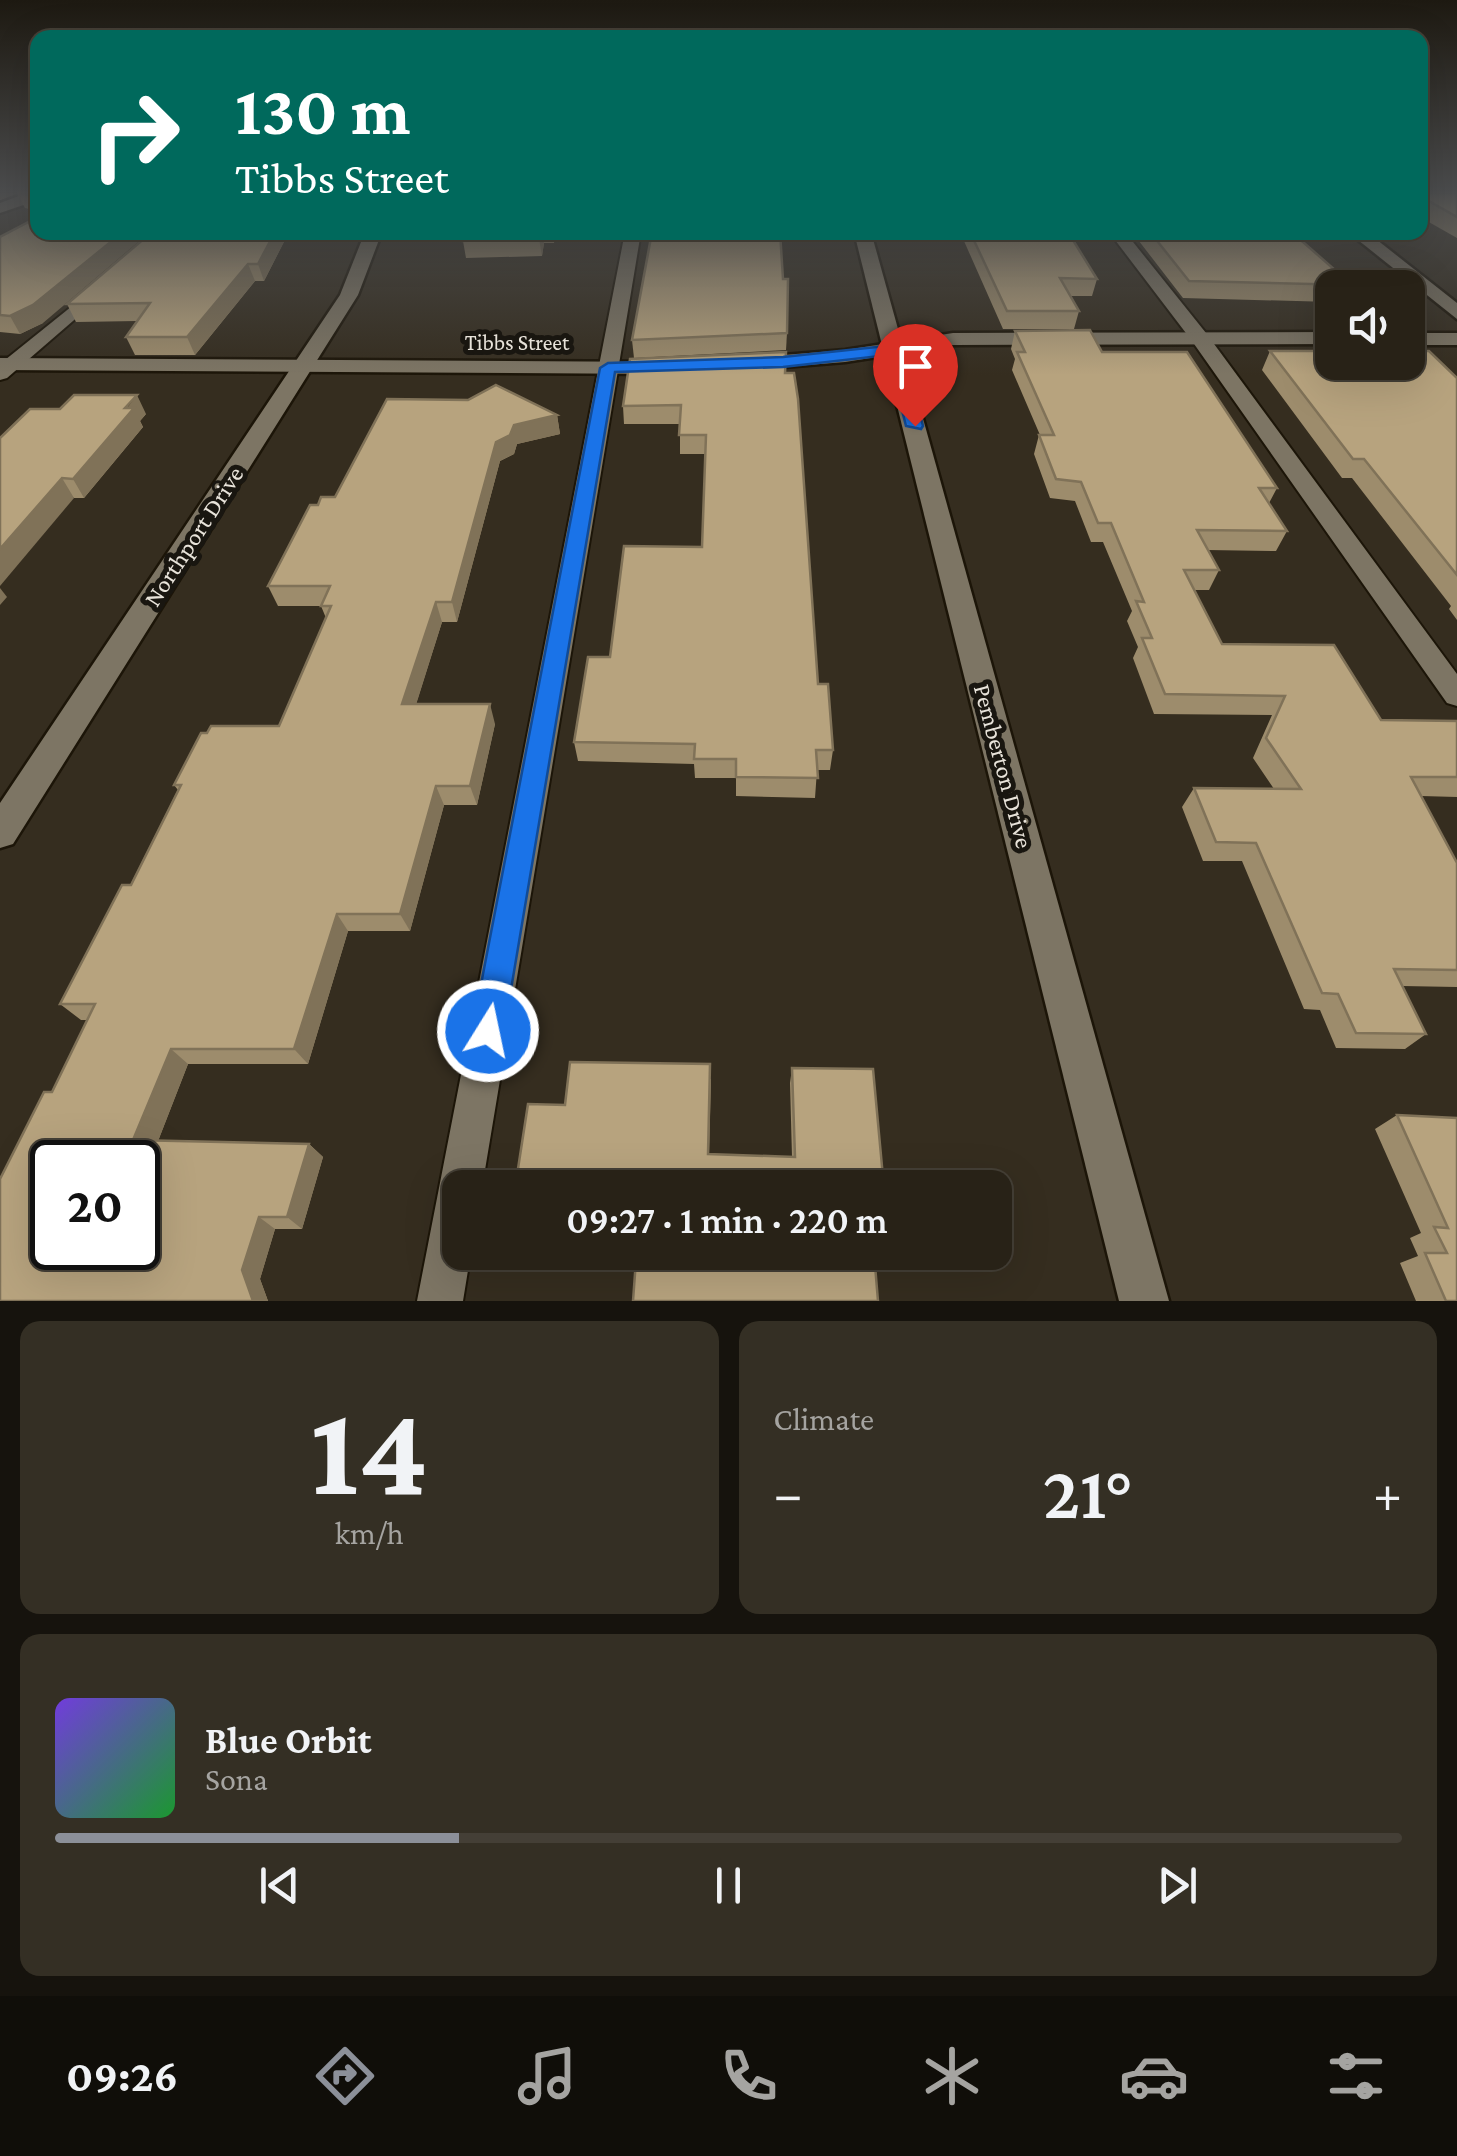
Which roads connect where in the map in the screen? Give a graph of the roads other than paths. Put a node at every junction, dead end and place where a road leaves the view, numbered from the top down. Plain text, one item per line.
1 (365, 254) edge
2 (629, 254) edge
3 (868, 254) edge
4 (1133, 254) edge
5 (1383, 254) edge
6 (110, 280) edge
7 (1457, 313) edge
8 (1199, 337) junction
9 (1315, 338) edge
10 (1425, 338) edge
11 (1457, 339) edge
12 (895, 350) junction
13 (732, 365) edge
14 (304, 366) junction
15 (4, 367) edge
16 (697, 367) edge
17 (608, 368) junction
18 (1457, 696) edge
19 (0, 833) edge
20 (463, 1170) edge
21 (445, 1270) edge
22 (440, 1301) edge
23 (1144, 1301) edge

1 - 14 street, Northport Drive
2 - 17 lane
3 - 12 street, Pemberton Drive
4 - 8 lane
5 - 7 street
6 - 15 lane
8 - 9 street
8 - 12 street
8 - 18 lane
10 - 11 street
12 - 13 street
12 - 23 street, Pemberton Drive
14 - 15 street, Tibbs Street
14 - 17 street, Tibbs Street
14 - 19 street, Northport Drive
16 - 17 street, Tibbs Street
17 - 20 lane
21 - 22 lane

